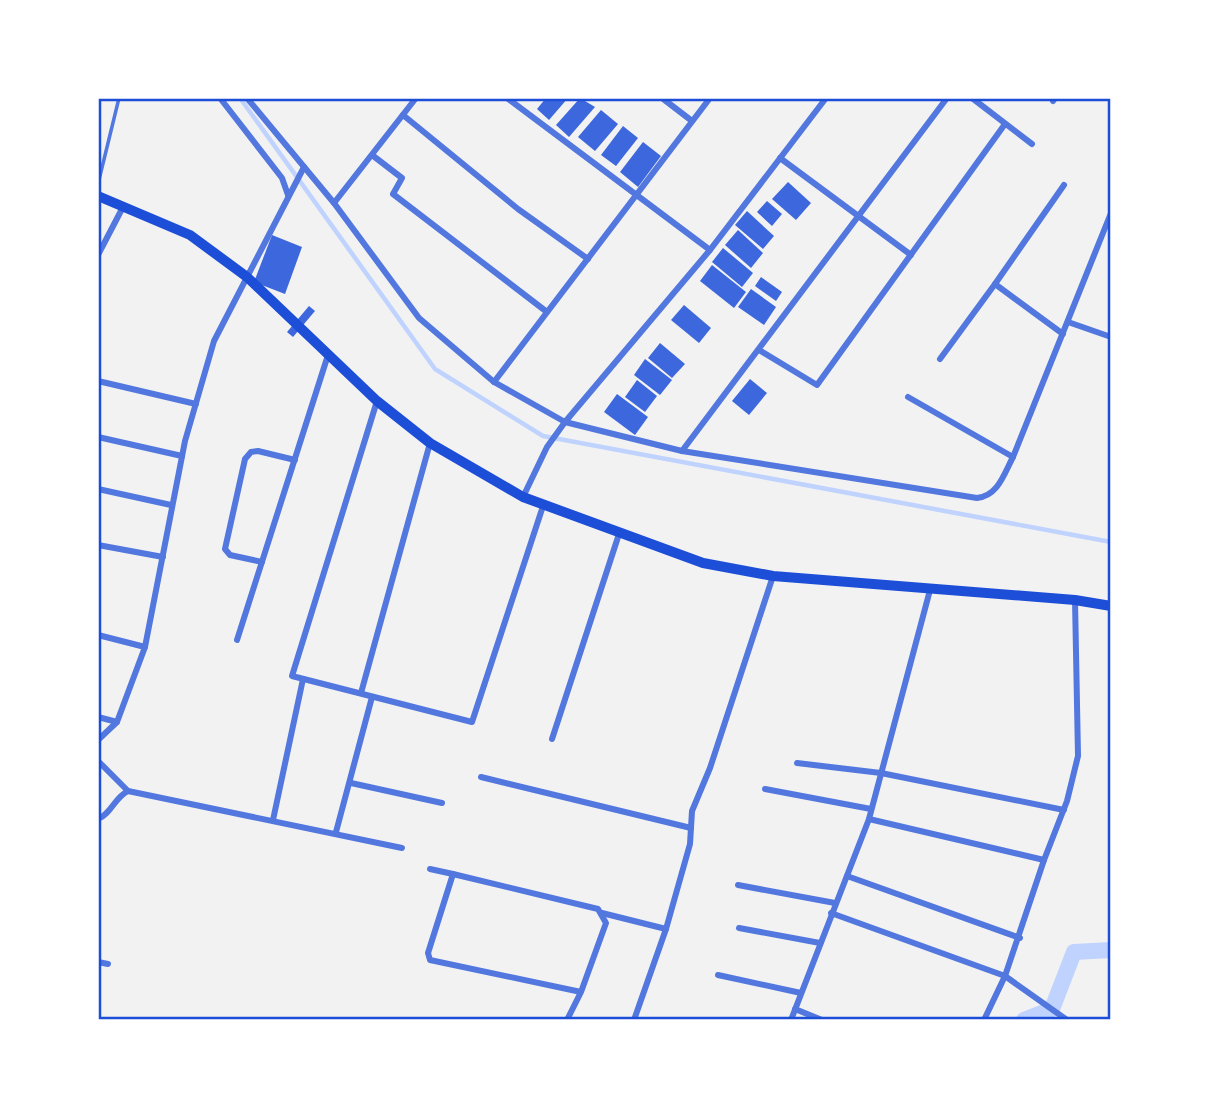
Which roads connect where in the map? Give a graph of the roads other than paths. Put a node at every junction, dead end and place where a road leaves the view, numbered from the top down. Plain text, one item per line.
1 (119, 98) edge
2 (220, 98) edge
3 (247, 98) edge
4 (416, 98) edge
5 (507, 98) edge
6 (662, 98) edge
7 (710, 98) edge
8 (826, 98) edge
9 (947, 98) edge
10 (972, 98) edge
11 (403, 115) junction
12 (692, 121) junction
13 (1005, 124) junction
14 (1032, 144) dead end
15 (372, 155) junction
16 (780, 158) junction
17 (302, 170) junction
18 (98, 184) edge
19 (1064, 185) dead end
20 (288, 195) junction
21 (636, 195) junction
22 (98, 196) edge
23 (334, 203) junction
24 (124, 205) junction
25 (1111, 213) edge
26 (859, 218) junction
27 (710, 250) junction
28 (98, 255) edge
29 (911, 255) junction
30 (588, 259) junction
31 (247, 277) junction
32 (995, 284) junction
33 (547, 312) junction
34 (1068, 322) junction
35 (1063, 334) junction
36 (1111, 337) edge
37 (759, 350) junction
38 (329, 353) junction
39 (940, 359) dead end
40 (98, 381) edge
41 (494, 382) junction
42 (908, 397) dead end
43 (377, 401) junction
44 (196, 404) junction
45 (565, 422) junction
46 (98, 436) edge
47 (430, 443) junction
48 (682, 452) junction
49 (182, 456) junction
50 (1013, 457) junction
51 (295, 460) junction
52 (98, 489) edge
53 (523, 497) junction
54 (544, 503) junction
55 (171, 505) junction
56 (619, 534) junction
57 (98, 545) edge
58 (163, 557) junction
59 (262, 562) junction
60 (773, 576) junction
61 (930, 590) junction
62 (1075, 600) junction
63 (1108, 607) edge
64 (98, 635) edge
65 (237, 640) dead end
66 (145, 647) junction
67 (303, 679) junction
68 (360, 693) junction
69 (372, 696) junction
70 (98, 716) edge
71 (117, 722) junction
72 (552, 739) dead end
73 (98, 740) edge
74 (98, 761) edge
75 (797, 763) dead end
76 (881, 774) junction
77 (481, 777) dead end
78 (351, 783) junction
79 (765, 789) dead end
80 (128, 791) junction
81 (442, 803) dead end
82 (872, 809) junction
83 (1064, 810) junction
84 (98, 819) edge
85 (869, 819) junction
86 (273, 820) junction
87 (691, 828) junction
88 (336, 832) junction
89 (402, 848) dead end
90 (1044, 860) junction
91 (430, 869) dead end
92 (453, 874) junction
93 (847, 876) junction
94 (737, 885) dead end
95 (835, 903) junction
96 (602, 913) junction
97 (831, 913) junction
98 (739, 928) dead end
99 (666, 929) junction
100 (1020, 938) junction
101 (820, 943) junction
102 (98, 962) edge
103 (108, 964) dead end
104 (718, 975) dead end
105 (1005, 976) junction
106 (581, 992) junction
107 (801, 993) junction
108 (795, 1009) junction
109 (567, 1020) edge
110 (634, 1020) edge
111 (791, 1020) edge
112 (822, 1020) edge
113 (984, 1020) edge
114 (1067, 1020) edge

1 - 18 lane
2 - 20 street
3 - 17 street
4 - 11 street
5 - 21 street
6 - 12 street
7 - 12 street
8 - 16 street
9 - 26 street
10 - 13 street
11 - 15 street
11 - 30 street
12 - 21 street
13 - 14 street
13 - 29 street
15 - 23 street
15 - 33 street
16 - 26 street
16 - 27 street
17 - 20 street
17 - 23 street
19 - 32 street
20 - 31 street
21 - 27 street
21 - 30 street
22 - 24 main road
23 - 41 street
24 - 28 street
24 - 31 main road
25 - 34 street
26 - 29 street
26 - 37 street
27 - 45 street
29 - 37 street
30 - 33 street
31 - 38 main road
31 - 44 street
32 - 35 street
32 - 39 street
33 - 41 street
34 - 35 street
34 - 36 street
35 - 50 street
37 - 48 street
38 - 43 main road
38 - 51 street
40 - 44 street
41 - 45 street
42 - 50 street
43 - 47 main road
43 - 67 street
44 - 49 street
45 - 48 street
45 - 53 street
46 - 49 street
47 - 53 main road
47 - 68 street
48 - 50 street
49 - 55 street
51 - 59 street
51 - 59 street
52 - 55 street
53 - 54 main road
54 - 56 main road
54 - 69 street
55 - 58 street
56 - 60 main road
56 - 72 street
57 - 58 street
58 - 66 street
59 - 65 street
60 - 61 main road
60 - 87 street
61 - 62 main road
61 - 76 street
62 - 63 main road
62 - 83 street
64 - 66 street
66 - 71 street
67 - 68 street
67 - 86 street
68 - 69 street
69 - 78 street
70 - 71 street
71 - 73 street
74 - 80 street
75 - 76 street
76 - 82 street
76 - 83 street
77 - 87 street
78 - 81 street
78 - 88 street
79 - 82 street
80 - 84 street
80 - 86 street
82 - 85 street
83 - 90 street
85 - 90 street
85 - 93 street
86 - 88 street
87 - 99 street
88 - 89 street
90 - 100 street
91 - 92 street
92 - 96 street
92 - 106 street
93 - 95 street
93 - 100 street
94 - 95 street
95 - 97 street
96 - 99 street
96 - 106 street
97 - 101 street
97 - 105 street
98 - 101 street
99 - 110 street
100 - 105 street
101 - 107 street
102 - 103 street
104 - 107 street
105 - 113 street
105 - 114 street
106 - 109 street
107 - 108 street
108 - 111 street
108 - 112 street

